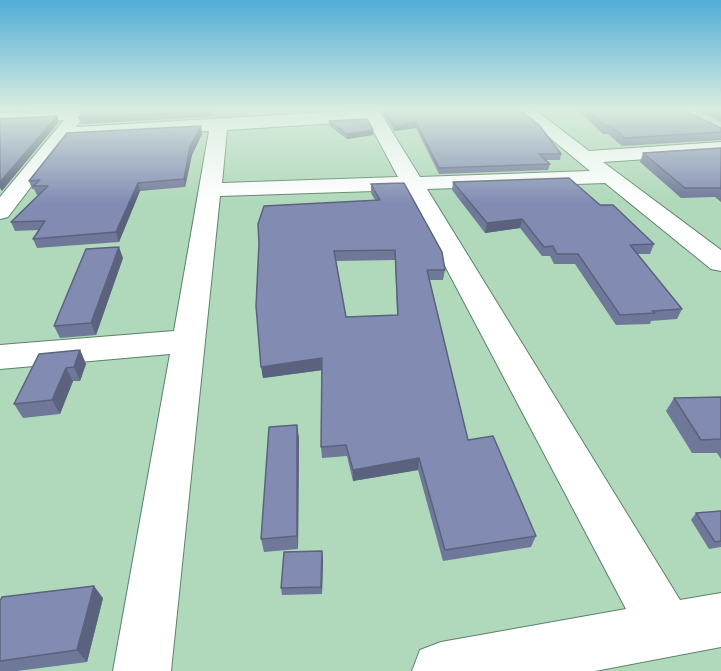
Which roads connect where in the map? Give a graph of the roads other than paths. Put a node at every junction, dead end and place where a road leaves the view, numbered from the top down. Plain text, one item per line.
1 (56, 140) edge
2 (217, 140) edge
3 (388, 140) edge
4 (563, 140) edge
5 (721, 148) edge
6 (584, 157) junction
7 (610, 177) junction
8 (413, 184) junction
9 (210, 190) junction
10 (0, 213) edge
11 (721, 263) edge
12 (188, 340) junction
13 (0, 357) edge
14 (721, 620) edge
15 (667, 630) junction
16 (142, 671) edge
17 (441, 671) edge

1 - 10 street
2 - 9 street
3 - 8 street
4 - 6 street
5 - 6 street
6 - 7 street
7 - 8 street
7 - 11 street
8 - 9 street
8 - 15 street
9 - 12 street
12 - 13 street
12 - 16 street
14 - 15 street
15 - 17 street

